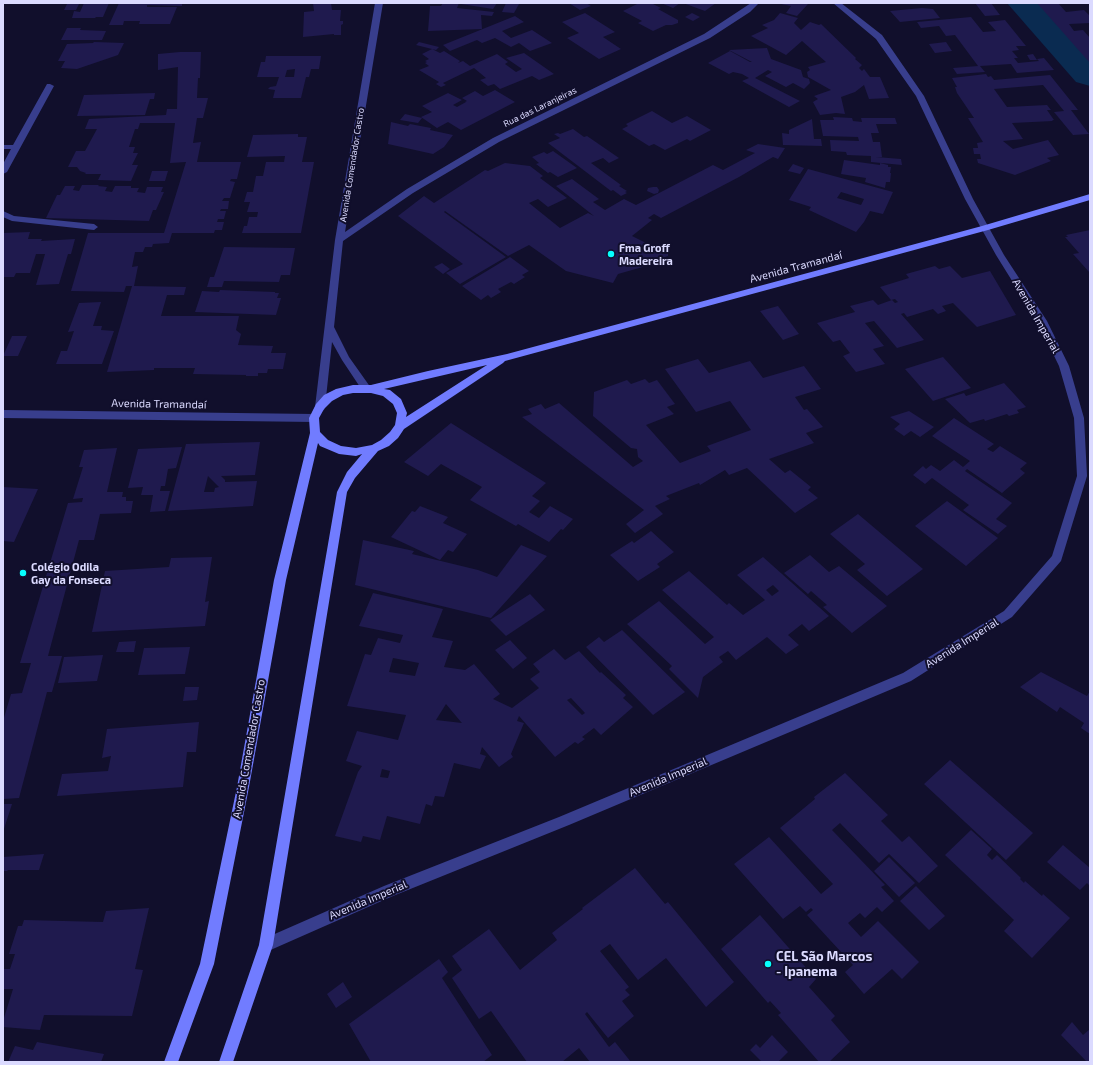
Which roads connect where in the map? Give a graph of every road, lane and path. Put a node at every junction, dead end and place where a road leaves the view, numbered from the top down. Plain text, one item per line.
1 (379, 3) edge
2 (755, 3) edge
3 (837, 3) edge
4 (50, 86) dead end
5 (3, 147) edge
6 (16, 147) junction
7 (3, 172) edge
8 (1090, 197) edge
9 (3, 214) edge
10 (94, 227) dead end
11 (986, 228) junction
12 (340, 240) junction
13 (330, 328) junction
14 (507, 357) junction
15 (368, 388) junction
16 (320, 407) junction
17 (3, 414) edge
18 (314, 418) junction
19 (400, 426) junction
20 (315, 433) junction
21 (374, 448) junction
22 (266, 945) junction
23 (170, 1062) edge
24 (226, 1062) edge

1 - 12 street, Avenida Comendador Castro
2 - 12 street, Rua das Laranjeiras
3 - 11 street, Avenida Imperial
4 - 6 street
5 - 6 street
6 - 7 street
8 - 11 main road, Avenida Tramandaí
9 - 10 street
11 - 14 main road, Avenida Tramandaí
11 - 22 street, Avenida Imperial
12 - 13 street, Avenida Comendador Castro
13 - 15 street
13 - 16 street, Avenida Comendador Castro
14 - 15 main road, Avenida Tramandaí
14 - 19 main road, Avenida Tramandaí
15 - 16 main road
15 - 19 main road
16 - 18 main road
17 - 18 street, Avenida Tramandaí
18 - 20 main road
19 - 21 main road
20 - 21 main road
20 - 23 main road, Avenida Comendador Castro
21 - 22 main road
22 - 24 main road

